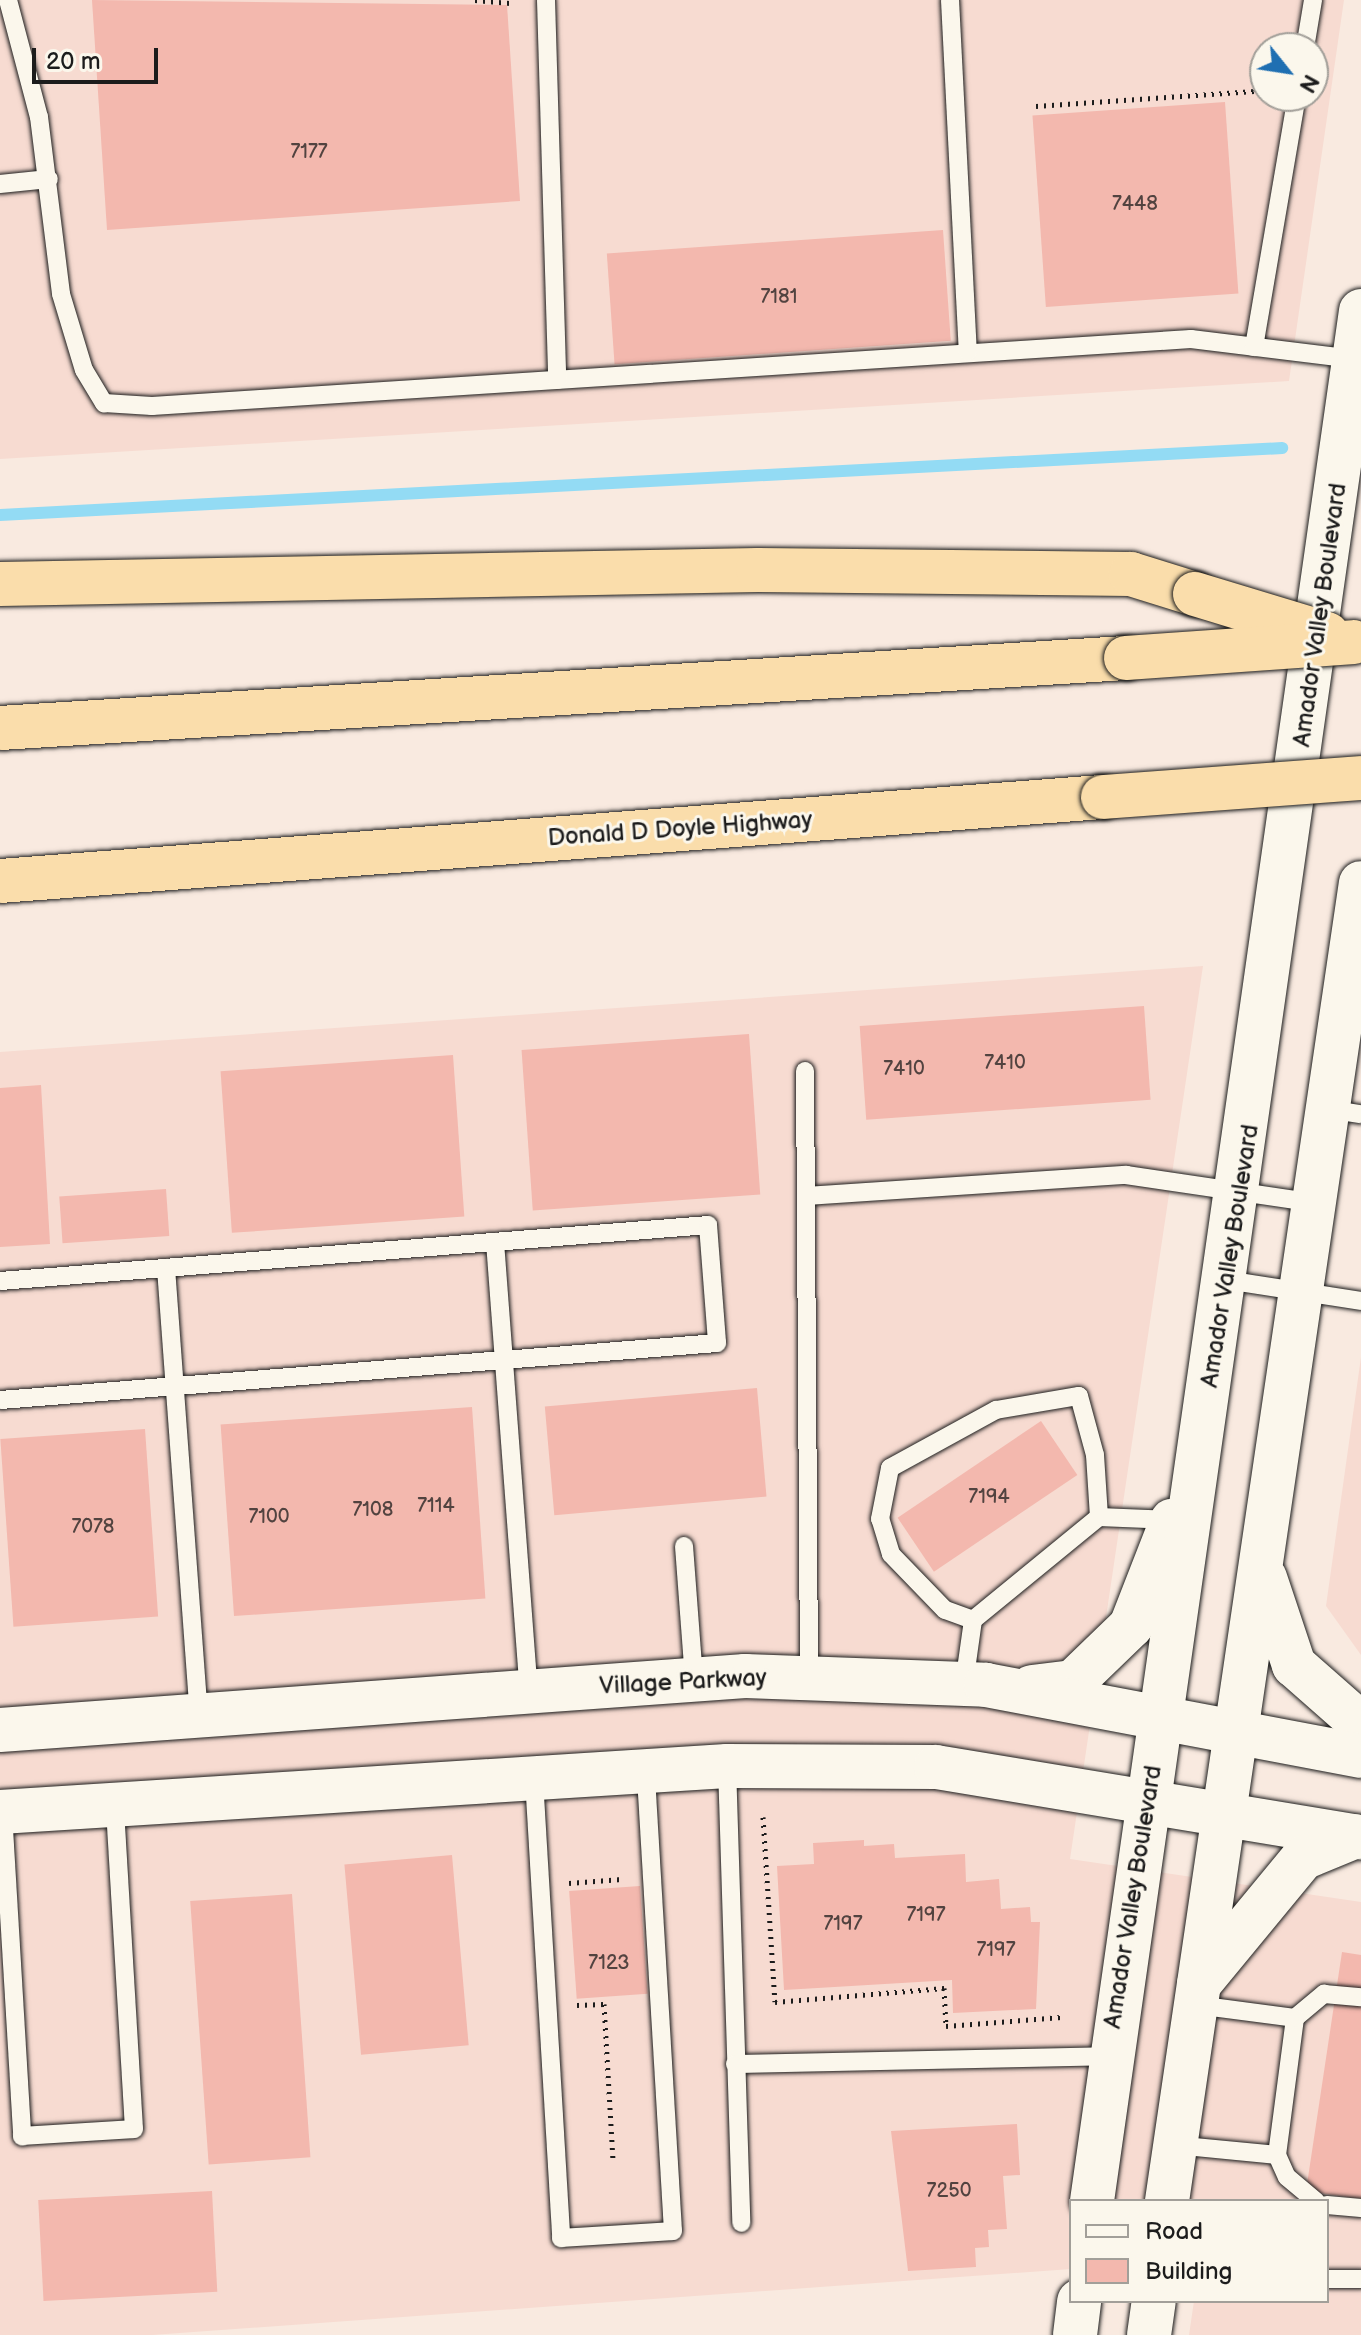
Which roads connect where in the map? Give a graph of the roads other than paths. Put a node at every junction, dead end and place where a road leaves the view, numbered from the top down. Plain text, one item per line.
1 (8, 0) edge
2 (546, 0) edge
3 (950, 0) edge
4 (1313, 0) edge
5 (1308, 32) edge
6 (1294, 112) edge
7 (49, 179) junction
8 (0, 184) edge
9 (1361, 311) edge
10 (1254, 347) junction
11 (968, 352) junction
12 (1354, 359) junction
13 (557, 380) junction
14 (0, 584) edge
15 (1357, 642) edge
16 (0, 728) edge
17 (1361, 778) edge
18 (0, 881) edge
19 (1361, 883) edge
20 (805, 1071) dead end
21 (1344, 1112) edge
22 (1239, 1192) junction
23 (806, 1196) junction
24 (1315, 1203) junction
25 (495, 1242) junction
26 (166, 1268) junction
27 (1226, 1280) junction
28 (0, 1281) edge
29 (1302, 1291) junction
30 (1361, 1301) edge
31 (504, 1360) junction
32 (175, 1386) junction
33 (0, 1400) edge
34 (1201, 1444) junction
35 (1099, 1517) junction
36 (1172, 1520) junction
37 (684, 1546) dead end
38 (1262, 1569) junction
39 (973, 1620) junction
40 (809, 1678) junction
41 (694, 1679) junction
42 (964, 1684) junction
43 (1011, 1689) junction
44 (529, 1691) junction
45 (1161, 1714) junction
46 (199, 1715) junction
47 (1361, 1724) edge
48 (0, 1730) edge
49 (1238, 1731) junction
50 (1361, 1756) edge
51 (727, 1766) junction
52 (646, 1771) junction
53 (534, 1778) junction
54 (1147, 1802) junction
55 (115, 1806) junction
56 (1, 1812) edge
57 (1223, 1815) junction
58 (1358, 1836) edge
59 (1194, 1997) junction
60 (1361, 1997) edge
61 (1295, 2018) junction
62 (1109, 2056) junction
63 (735, 2064) junction
64 (1174, 2145) junction
65 (1277, 2155) junction
66 (1092, 2199) edge
67 (1167, 2199) edge
68 (1314, 2199) edge
69 (1329, 2205) edge
70 (1361, 2208) edge
71 (741, 2223) dead end
72 (1329, 2279) edge
73 (1361, 2279) edge
74 (1079, 2303) edge
75 (1154, 2303) edge
76 (1075, 2335) edge
77 (1149, 2335) edge

1 - 7 lane
2 - 13 lane
3 - 11 lane
4 - 5 lane
6 - 10 lane
7 - 8 lane
7 - 13 lane
9 - 12 street, Amador Valley Boulevard
10 - 11 lane
10 - 12 lane
11 - 13 lane
12 - 22 street, Amador Valley Boulevard
14 - 15 highway, bridge
15 - 16 highway, bridge
17 - 18 highway, Donald D Doyle Highway, bridge
19 - 21 street
20 - 23 lane
21 - 24 street
22 - 23 lane
22 - 24 lane
22 - 27 street, Amador Valley Boulevard
23 - 40 lane
24 - 29 street
25 - 26 lane
25 - 31 lane
25 - 31 lane
26 - 28 lane
26 - 32 lane
27 - 29 lane
27 - 34 street, Amador Valley Boulevard
29 - 30 lane
29 - 38 street
31 - 32 lane
31 - 44 lane
32 - 33 lane
32 - 46 lane
34 - 36 street
34 - 45 street, Amador Valley Boulevard
35 - 36 lane
35 - 39 lane
35 - 39 lane
36 - 43 street
37 - 41 lane
38 - 47 street
38 - 49 street
39 - 42 lane
40 - 41 street, Village Parkway
40 - 42 street, Village Parkway
41 - 44 street, Village Parkway
42 - 43 street, Village Parkway
43 - 45 street, Village Parkway
44 - 46 street, Village Parkway
45 - 49 street, Village Parkway
45 - 54 street, Amador Valley Boulevard
46 - 48 street, Village Parkway
49 - 50 street, Village Parkway
49 - 57 street
51 - 52 street
51 - 54 street
51 - 63 lane
52 - 53 street
52 - 53 lane
53 - 55 street
54 - 57 street
54 - 62 street, Amador Valley Boulevard
55 - 56 street
55 - 56 lane
57 - 58 street
57 - 59 street
58 - 59 street
59 - 61 lane
59 - 64 street
60 - 61 lane
61 - 65 lane
62 - 63 lane
62 - 66 street, Amador Valley Boulevard
63 - 71 lane
64 - 65 lane
64 - 67 street
65 - 68 lane
69 - 70 lane
72 - 73 lane
74 - 76 street
75 - 77 street

